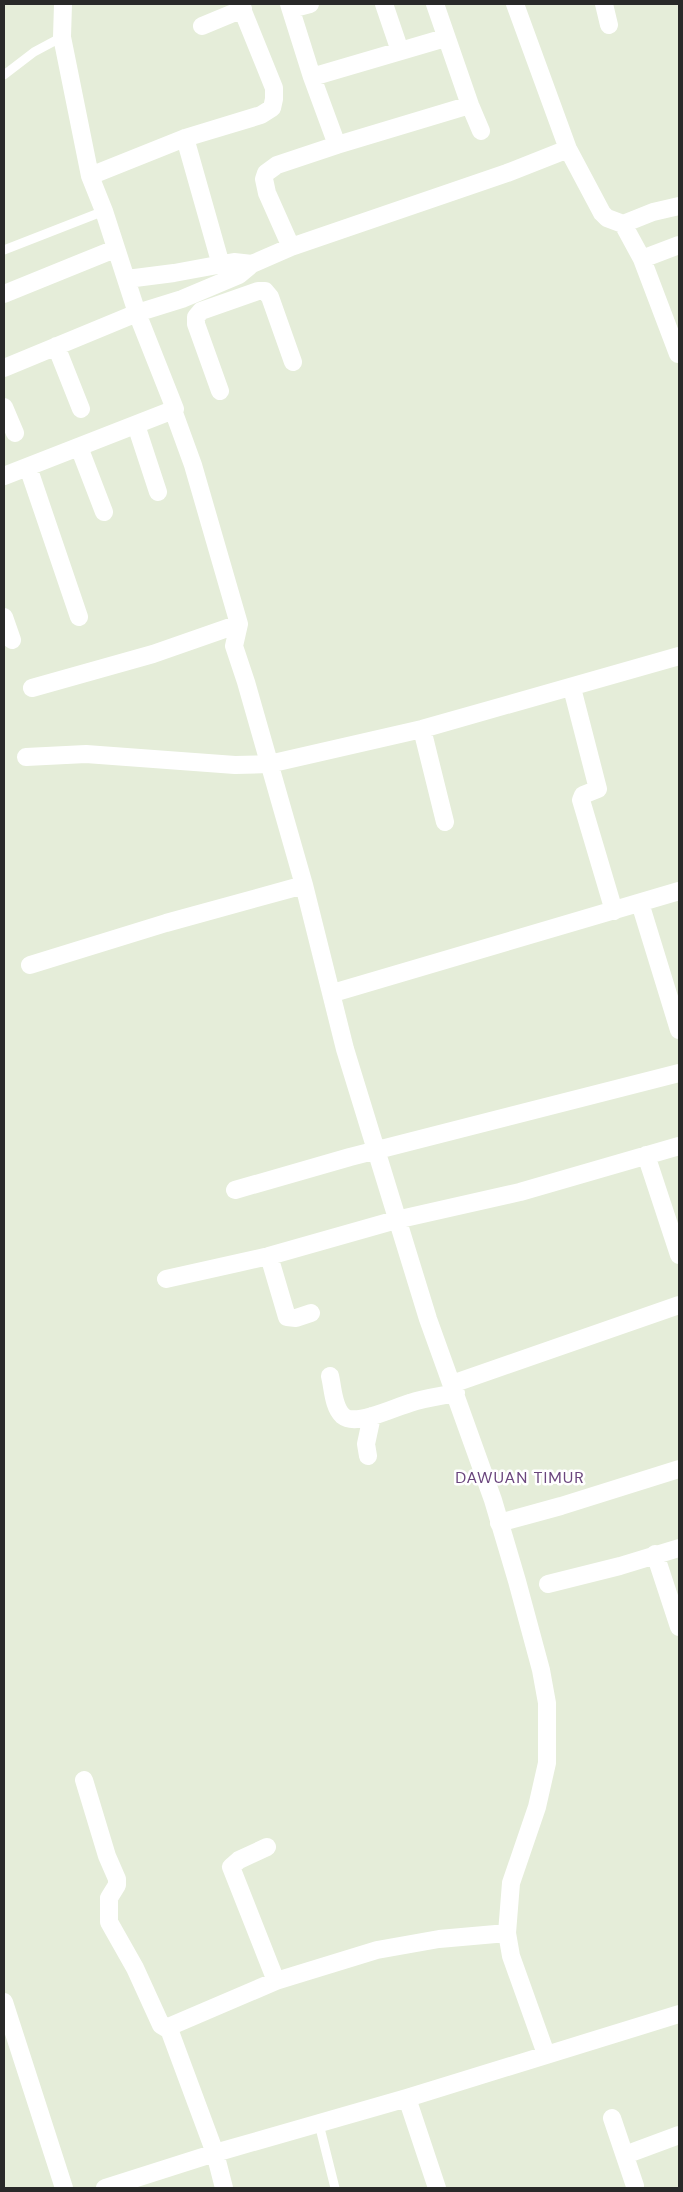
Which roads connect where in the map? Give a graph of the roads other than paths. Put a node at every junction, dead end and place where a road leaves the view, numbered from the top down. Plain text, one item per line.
1 (63, 4) edge
2 (310, 4) edge
3 (384, 4) edge
4 (435, 4) edge
5 (515, 4) edge
6 (604, 4) edge
7 (241, 6) edge
8 (290, 7) edge
9 (609, 25) dead end
10 (202, 26) dead end
11 (62, 37) junction
12 (445, 38) junction
13 (400, 51) junction
14 (4, 75) edge
15 (312, 77) junction
16 (470, 105) junction
17 (481, 131) dead end
18 (185, 138) junction
19 (337, 145) junction
20 (568, 149) junction
21 (90, 176) junction
22 (679, 206) edge
23 (104, 211) junction
24 (623, 224) junction
25 (679, 245) edge
26 (291, 247) junction
27 (115, 249) junction
28 (4, 250) edge
29 (642, 259) junction
30 (221, 265) junction
31 (246, 270) junction
32 (174, 273) junction
33 (127, 279) junction
34 (4, 294) edge
35 (246, 296) junction
36 (182, 299) junction
37 (137, 313) junction
38 (673, 322) edge
39 (56, 346) junction
40 (678, 354) edge
41 (293, 362) dead end
42 (4, 368) edge
43 (220, 391) dead end
44 (4, 407) edge
45 (81, 409) dead end
46 (173, 410) junction
47 (136, 425) junction
48 (15, 433) dead end
49 (79, 447) junction
50 (28, 467) junction
51 (4, 476) edge
52 (158, 492) dead end
53 (104, 512) dead end
54 (4, 617) edge
55 (79, 617) dead end
56 (239, 624) junction
57 (12, 640) dead end
58 (679, 656) edge
59 (32, 688) dead end
60 (572, 688) junction
61 (422, 729) junction
62 (26, 757) dead end
63 (269, 764) junction
64 (445, 822) dead end
65 (304, 885) junction
66 (679, 891) edge
67 (640, 903) junction
68 (614, 911) junction
69 (30, 965) dead end
70 (333, 993) junction
71 (679, 1030) edge
72 (679, 1073) edge
73 (679, 1146) edge
74 (375, 1150) junction
75 (646, 1155) junction
76 (235, 1190) dead end
77 (396, 1220) junction
78 (677, 1245) edge
79 (269, 1256) junction
80 (166, 1278) dead end
81 (679, 1305) edge
82 (310, 1313) dead end
83 (330, 1376) dead end
84 (454, 1389) junction
85 (372, 1416) junction
86 (368, 1456) dead end
87 (679, 1469) edge
88 (499, 1523) junction
89 (679, 1548) edge
90 (655, 1554) junction
91 (548, 1584) dead end
92 (679, 1627) edge
93 (84, 1780) dead end
94 (267, 1847) dead end
95 (507, 1933) junction
96 (276, 1981) junction
97 (4, 2002) edge
98 (679, 2014) edge
99 (169, 2029) junction
100 (546, 2054) junction
101 (407, 2098) junction
102 (612, 2118) dead end
103 (320, 2124) junction
104 (679, 2136) edge
105 (215, 2153) junction
106 (625, 2155) junction
107 (635, 2186) dead end
108 (64, 2188) edge
109 (105, 2188) edge
110 (224, 2188) edge
111 (335, 2188) edge
112 (437, 2188) edge

1 - 11 street
2 - 8 street
3 - 13 street
4 - 12 street
5 - 20 street
6 - 9 street
7 - 10 street
7 - 18 street
8 - 15 street
11 - 14 lane
11 - 21 street
12 - 13 street
12 - 16 street
13 - 15 street
15 - 19 street
16 - 17 street
16 - 19 street
18 - 21 street
18 - 30 street
19 - 26 street
20 - 24 street
20 - 26 street
21 - 23 street
22 - 24 street
23 - 27 street
23 - 28 lane
24 - 29 street
25 - 29 street
26 - 31 street
27 - 33 street
27 - 34 street
29 - 38 street
30 - 31 street
30 - 32 street
31 - 35 street
31 - 36 street
32 - 33 street
32 - 36 street
33 - 37 street
35 - 41 street
35 - 43 street
36 - 37 street
37 - 39 street
37 - 46 street
38 - 40 street
39 - 42 street
39 - 45 street
44 - 48 street
46 - 47 street
46 - 56 street
47 - 49 street
47 - 52 street
49 - 50 street
49 - 53 street
50 - 51 street
50 - 55 street
54 - 57 street
56 - 59 street
56 - 63 street
58 - 60 street
60 - 61 street
60 - 68 street
61 - 63 street
61 - 64 street
62 - 63 street
63 - 65 street
65 - 69 street
65 - 70 street
66 - 67 street
67 - 68 street
67 - 71 street
68 - 70 street
70 - 74 street
72 - 74 street
73 - 75 street
74 - 76 street
74 - 77 street
75 - 77 street
75 - 78 street
77 - 79 street
77 - 84 street
79 - 80 street
79 - 82 street
81 - 84 street
83 - 85 street
84 - 85 street
84 - 88 street
85 - 86 street
87 - 88 street
88 - 95 street
89 - 90 street
90 - 91 street
90 - 92 street
93 - 99 street
94 - 96 street
95 - 96 street
95 - 100 street
96 - 99 street
97 - 108 street
98 - 100 street
99 - 105 street
100 - 101 street
101 - 103 street
101 - 112 street
102 - 106 street
103 - 105 street
103 - 111 lane
104 - 106 street
105 - 109 street
105 - 110 street
106 - 107 street

